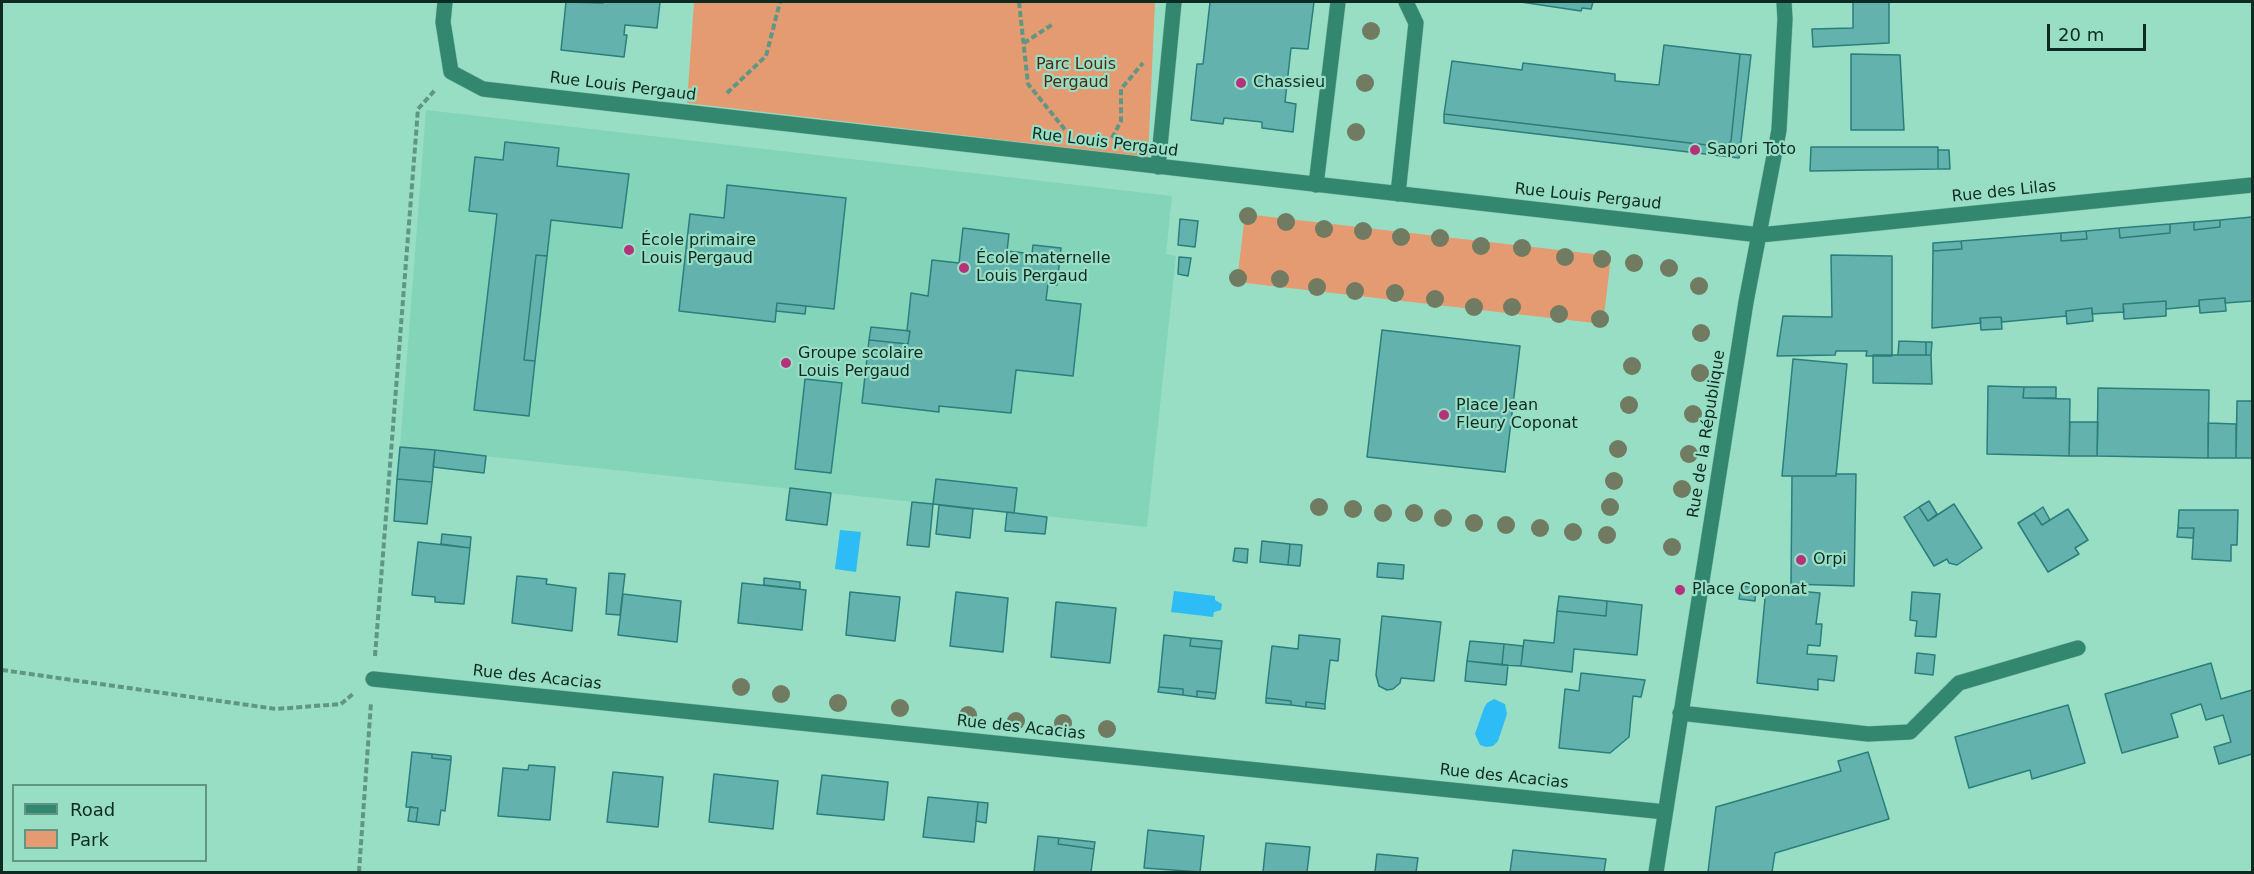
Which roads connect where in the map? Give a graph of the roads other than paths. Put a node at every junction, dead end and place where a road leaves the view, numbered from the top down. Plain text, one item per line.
1 (445, 2) edge
2 (1174, 2) edge
3 (1338, 2) edge
4 (1407, 2) edge
5 (1784, 2) edge
6 (1158, 167) junction
7 (1316, 185) junction
8 (2253, 185) edge
9 (1398, 194) junction
10 (1760, 235) junction
11 (2078, 648) dead end
12 (373, 679) road end
13 (1680, 713) junction
14 (1665, 812) junction
15 (1656, 873) edge

1 - 6 street, Rue Louis Pergaud
2 - 6 street
3 - 7 street
4 - 9 street
5 - 10 street, Rue de la République
6 - 7 street, Rue Louis Pergaud
7 - 9 street, Rue Louis Pergaud
8 - 10 street, Rue des Lilas
9 - 10 street, Rue Louis Pergaud
10 - 13 street, Rue de la République
11 - 13 street
12 - 14 street, Rue des Acacias
13 - 14 street, Rue de la République
14 - 15 street, Rue de la République

